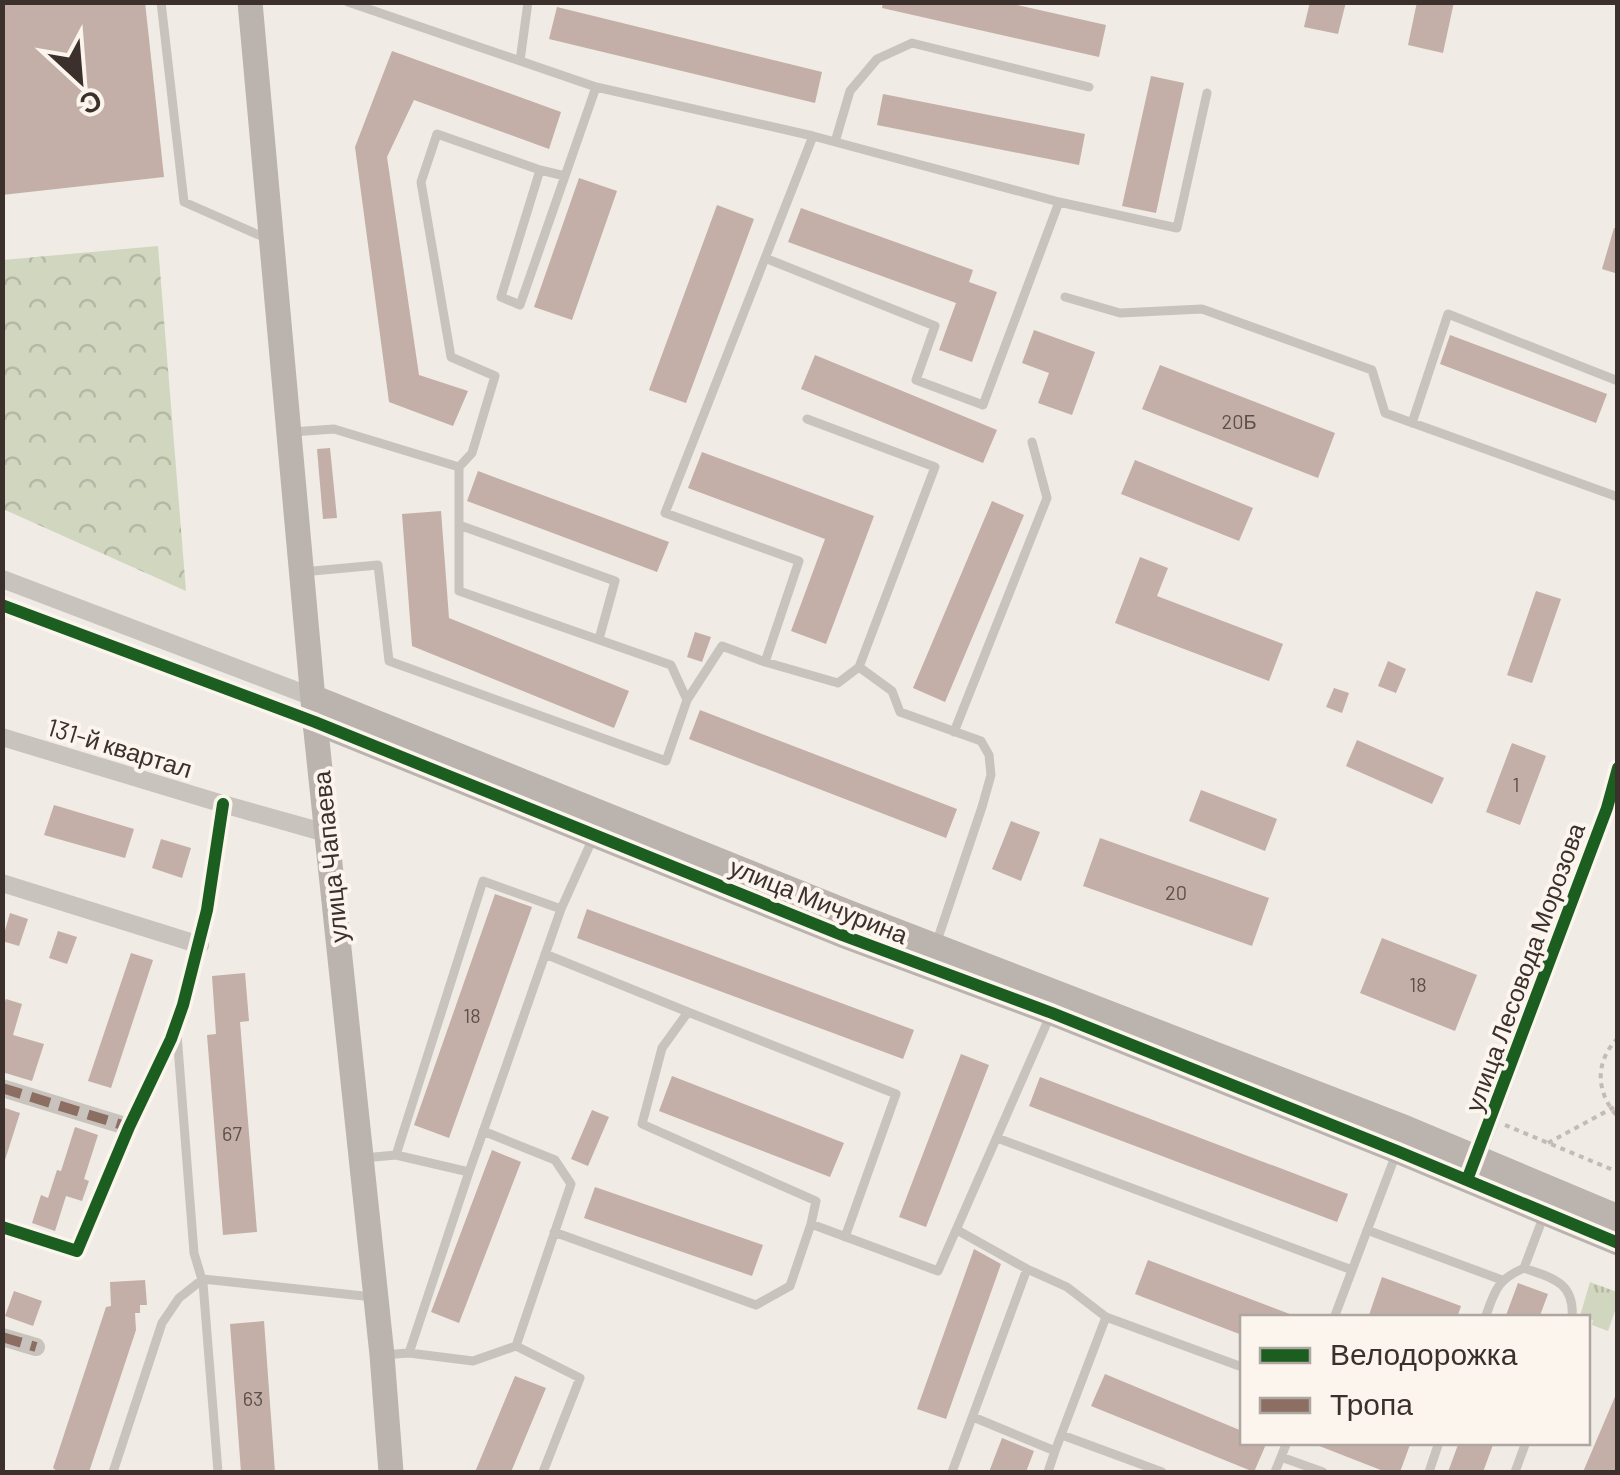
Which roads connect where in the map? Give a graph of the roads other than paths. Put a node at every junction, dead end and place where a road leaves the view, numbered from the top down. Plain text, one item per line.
1 (161, 2) edge
2 (250, 2) edge
3 (348, 2) edge
4 (528, 2) edge
5 (520, 61) junction
6 (1089, 86) dead end
7 (596, 87) junction
8 (1207, 93) dead end
9 (813, 136) junction
10 (835, 142) junction
11 (540, 170) junction
12 (565, 176) junction
13 (1059, 202) junction
14 (272, 241) junction
15 (764, 258) junction
16 (1065, 296) dead end
17 (1618, 381) edge
18 (807, 419) dead end
19 (1412, 423) junction
20 (289, 433) junction
21 (1032, 442) dead end
22 (459, 467) junction
23 (1618, 496) edge
24 (459, 525) junction
25 (302, 572) junction
26 (2, 579) edge
27 (2, 605) edge
28 (598, 639) junction
29 (764, 662) junction
30 (860, 667) junction
31 (686, 700) junction
32 (314, 710) junction
33 (954, 732) junction
34 (2, 737) edge
35 (1618, 768) edge
36 (223, 804) junction
37 (326, 833) junction
38 (594, 834) junction
39 (2, 883) edge
40 (561, 909) junction
41 (200, 945) junction
42 (935, 946) junction
43 (545, 954) junction
44 (688, 1012) junction
45 (1052, 1013) junction
46 (177, 1026) junction
47 (2, 1088) edge
48 (128, 1127) junction
49 (483, 1132) junction
50 (998, 1138) junction
51 (1401, 1140) junction
52 (396, 1155) junction
53 (360, 1158) junction
54 (1472, 1169) junction
55 (469, 1172) junction
56 (1545, 1213) junction
57 (1618, 1217) edge
58 (811, 1224) junction
59 (2, 1227) edge
60 (958, 1230) junction
61 (1367, 1230) junction
62 (554, 1232) junction
63 (846, 1237) junction
64 (1618, 1243) edge
65 (1524, 1268) junction
66 (1027, 1269) junction
67 (1352, 1270) junction
68 (203, 1280) junction
69 (1502, 1280) junction
70 (376, 1298) junction
71 (1335, 1315) edge
72 (1487, 1315) edge
73 (1572, 1315) edge
74 (1106, 1317) junction
75 (2, 1336) edge
76 (516, 1346) junction
77 (36, 1347) dead end
78 (409, 1353) junction
79 (382, 1355) junction
80 (1240, 1367) edge
81 (973, 1418) junction
82 (1062, 1434) junction
83 (1286, 1445) edge
84 (1439, 1445) edge
85 (1525, 1445) edge
86 (1055, 1450) junction
87 (1281, 1457) junction
88 (113, 1472) edge
89 (218, 1472) edge
90 (391, 1472) edge
91 (543, 1472) edge
92 (952, 1472) edge
93 (1048, 1472) edge
94 (1162, 1472) edge
95 (1275, 1472) edge
96 (1323, 1472) edge
97 (1428, 1472) edge
98 (1515, 1472) edge

1 - 14 lane
2 - 14 street, улица Чапаева
3 - 5 lane
4 - 5 lane
5 - 7 lane
6 - 10 lane
7 - 9 lane
7 - 12 lane
8 - 13 lane
9 - 10 lane
9 - 15 lane
10 - 13 lane
11 - 12 lane
11 - 12 lane
11 - 22 lane
13 - 15 lane
14 - 20 street, улица Чапаева
15 - 29 lane
16 - 19 lane
17 - 19 lane
18 - 30 lane
19 - 23 lane
20 - 22 lane
20 - 25 street, улица Чапаева
21 - 33 lane
22 - 24 lane
24 - 28 lane
24 - 28 lane
25 - 31 lane
25 - 32 street, улица Чапаева
26 - 32 street, улица Мичурина
27 - 32 street, улица Мичурина
28 - 31 lane
29 - 30 lane
29 - 31 lane
30 - 33 lane
32 - 37 street, улица Чапаева
32 - 38 street, улица Мичурина
32 - 42 street, улица Мичурина
33 - 42 lane
34 - 36 street, 131-й квартал
35 - 54 street, улица Лесовода Морозова
36 - 37 street, 131-й квартал
36 - 41 street
37 - 53 street, улица Чапаева
38 - 40 lane
38 - 45 street, улица Мичурина
39 - 41 street
40 - 43 lane
40 - 52 lane
41 - 46 street
42 - 51 street, улица Мичурина
43 - 44 lane
43 - 49 lane
44 - 58 lane
44 - 63 lane
45 - 50 lane
45 - 51 street, улица Мичурина
46 - 48 street
46 - 68 lane
47 - 48 street
48 - 59 street
49 - 55 lane
49 - 62 lane
50 - 60 lane
50 - 67 lane
51 - 54 street, улица Мичурина
51 - 61 lane
52 - 53 lane
52 - 55 lane
53 - 70 street, улица Чапаева
54 - 56 street, улица Мичурина
54 - 57 street, улица Мичурина
55 - 78 lane
56 - 64 street, улица Мичурина
56 - 65 lane
58 - 62 lane
58 - 63 lane
60 - 63 lane
60 - 66 lane
61 - 67 lane
61 - 69 lane
62 - 76 lane
65 - 69 lane
65 - 73 lane
66 - 74 lane
66 - 81 lane
67 - 71 lane
68 - 70 lane
68 - 88 lane
68 - 89 lane
69 - 72 lane
70 - 79 street, улица Чапаева
74 - 80 lane
74 - 82 lane
75 - 77 street
76 - 78 lane
76 - 91 lane
78 - 79 lane
79 - 90 street, улица Чапаева
81 - 86 lane
81 - 92 lane
82 - 86 lane
82 - 94 lane
83 - 87 lane
84 - 97 lane
85 - 98 lane
86 - 93 lane
87 - 95 lane
87 - 96 lane

